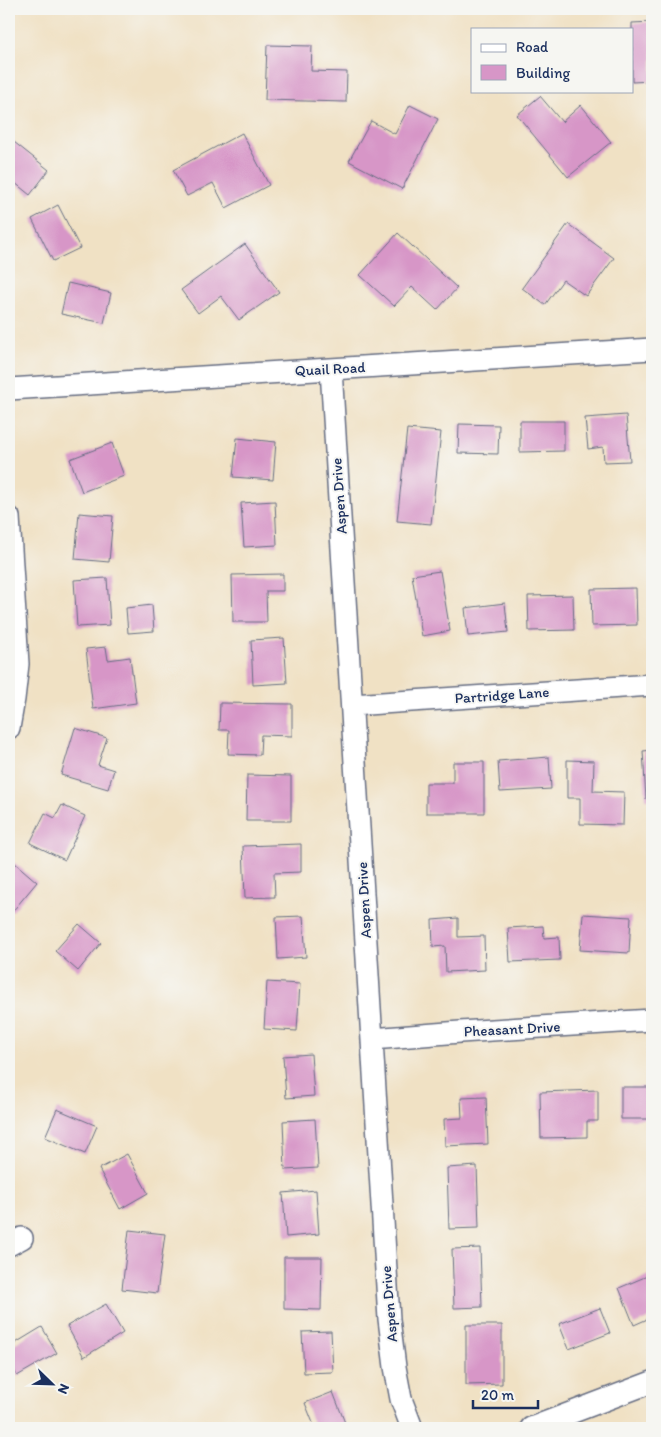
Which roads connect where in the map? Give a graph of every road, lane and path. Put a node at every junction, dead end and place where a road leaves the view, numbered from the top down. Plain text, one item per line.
1 (652, 349) edge
2 (331, 369) junction
3 (9, 389) edge
4 (9, 517) edge
5 (652, 685) edge
6 (352, 705) junction
7 (9, 728) edge
8 (652, 1020) edge
9 (372, 1039) junction
10 (652, 1382) edge
11 (412, 1428) edge
12 (531, 1428) edge

1 - 2 street, Quail Road
2 - 3 street, Quail Road
2 - 6 street, Aspen Drive
4 - 7 street
5 - 6 street, Partridge Lane
6 - 9 street, Aspen Drive
8 - 9 street, Pheasant Drive
9 - 11 street, Aspen Drive
10 - 12 street

